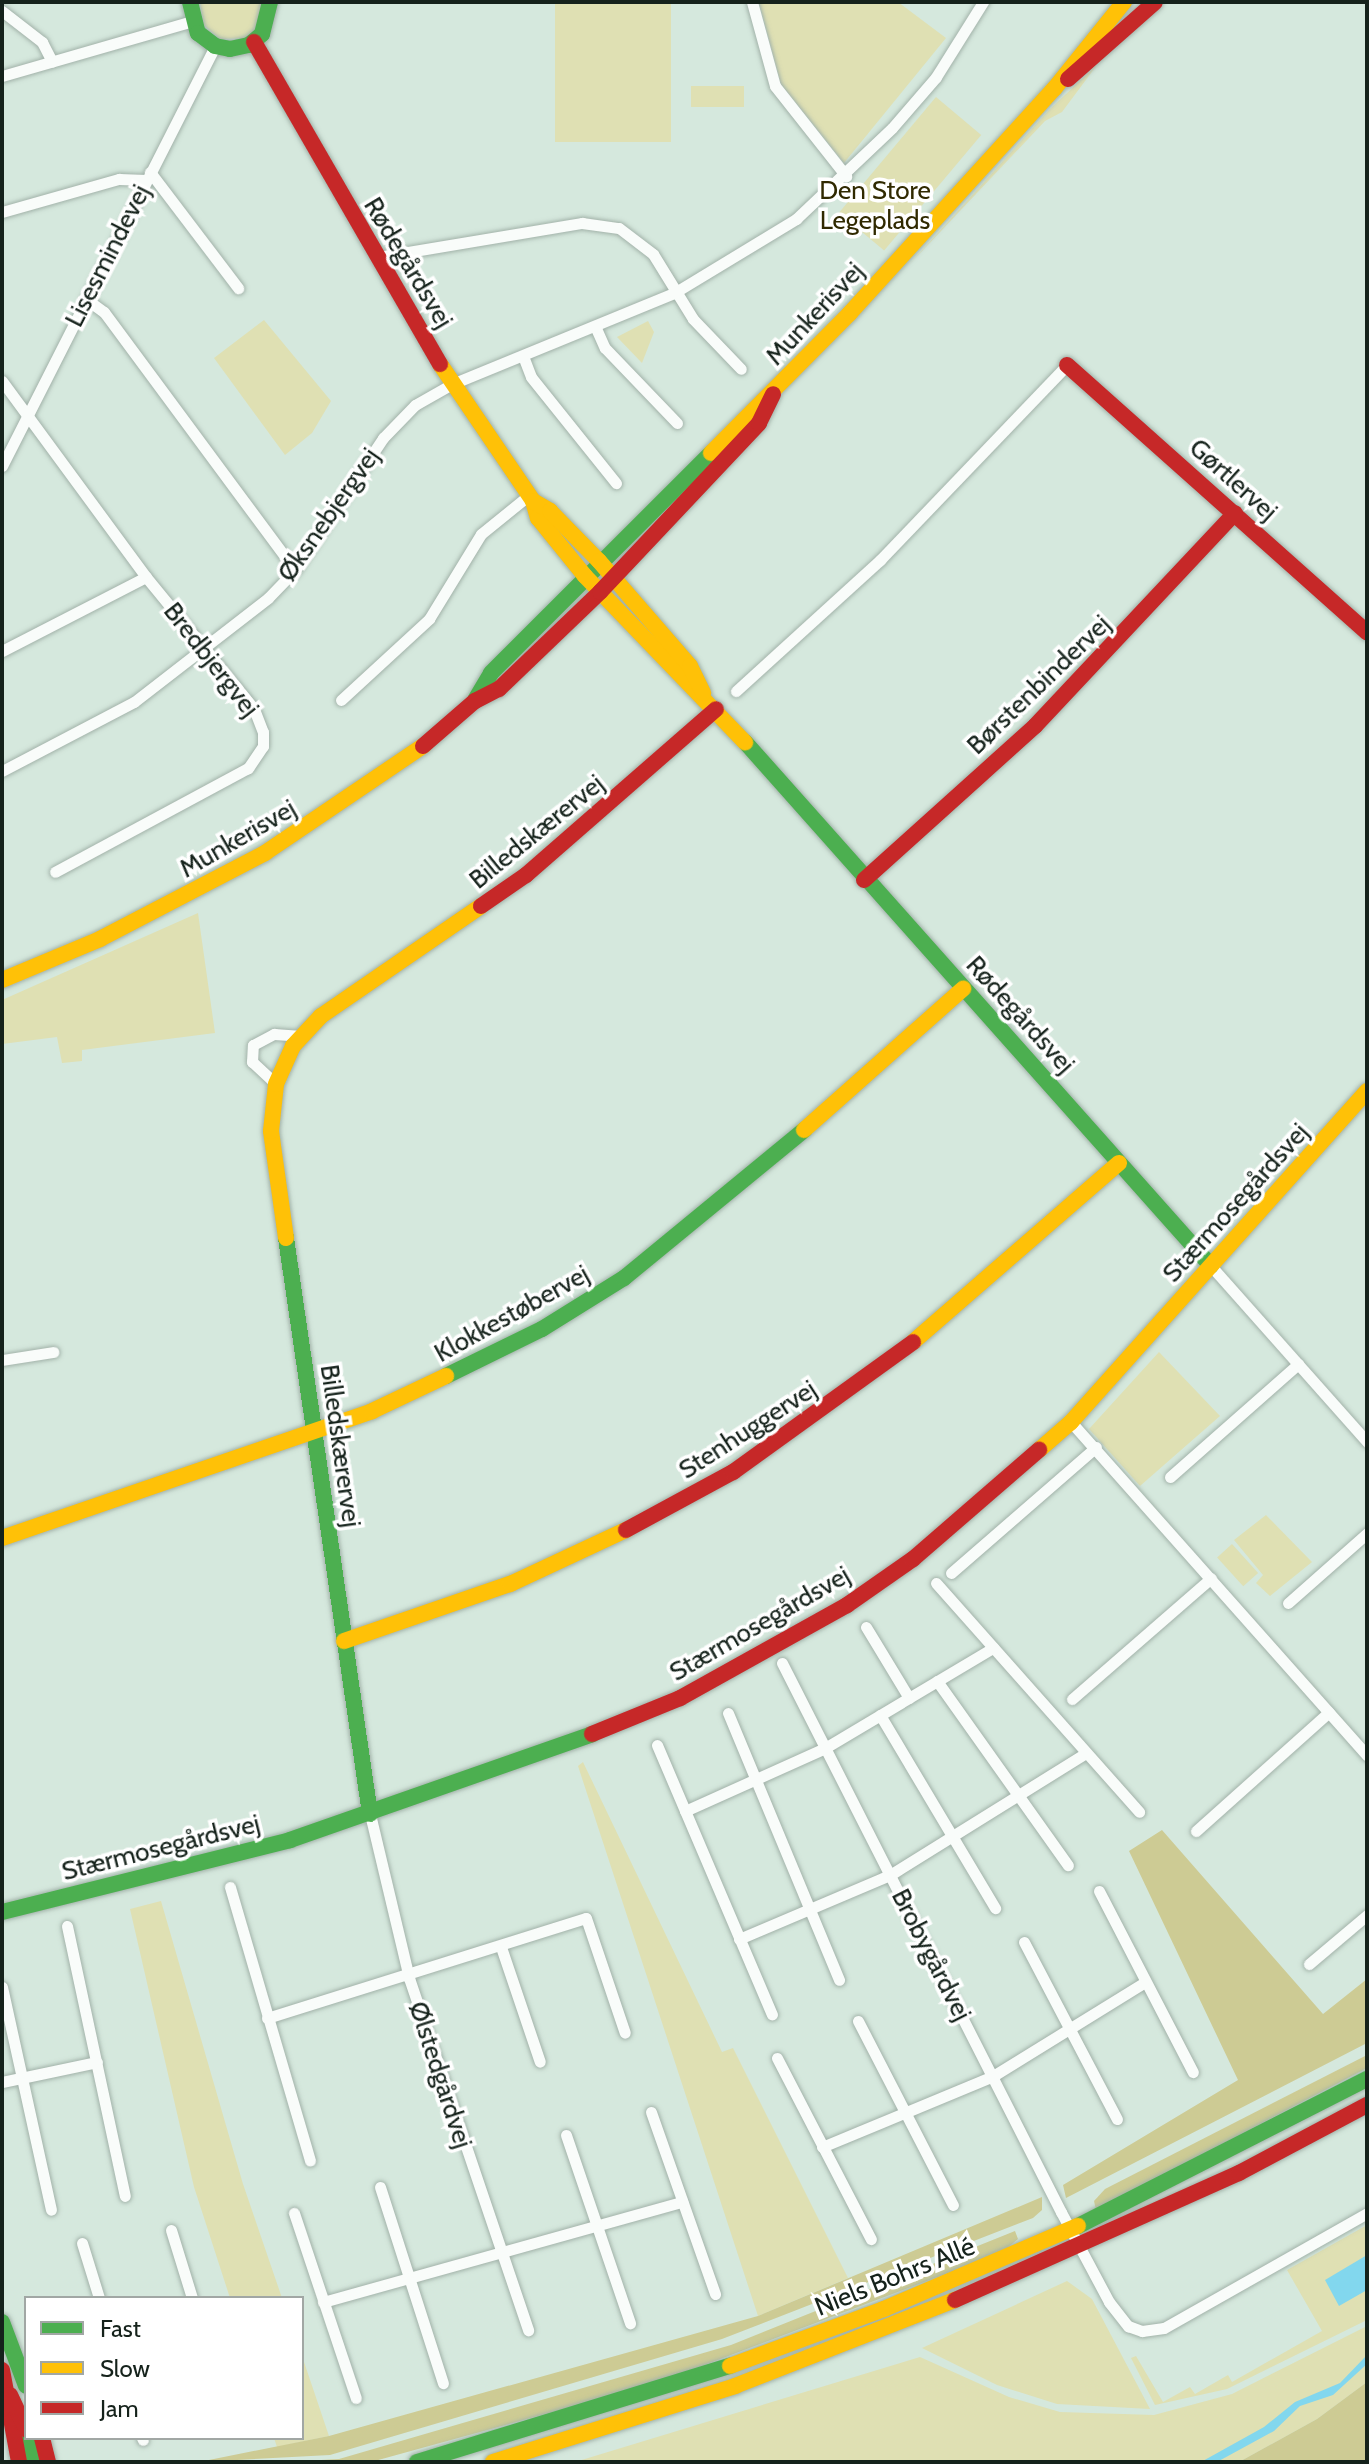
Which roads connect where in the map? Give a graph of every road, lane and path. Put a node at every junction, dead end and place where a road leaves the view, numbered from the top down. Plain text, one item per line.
1 (190, 2) edge
2 (752, 2) edge
3 (983, 2) edge
4 (1124, 2) edge
5 (274, 3) edge
6 (1153, 3) edge
7 (2, 11) edge
8 (192, 21) junction
9 (254, 42) junction
10 (215, 46) junction
11 (52, 62) junction
12 (2, 76) edge
13 (1054, 89) junction
14 (148, 176) junction
15 (846, 176) junction
16 (2, 212) edge
17 (378, 257) junction
18 (238, 288) dead end
19 (674, 293) junction
20 (86, 299) junction
21 (595, 326) junction
22 (523, 356) junction
23 (1067, 365) joint
24 (741, 369) dead end
25 (2, 381) edge
26 (452, 384) junction
27 (773, 394) junction
28 (27, 415) junction
29 (677, 423) dead end
30 (2, 466) edge
31 (616, 483) dead end
32 (533, 502) junction
33 (1235, 513) junction
34 (295, 570) junction
35 (146, 577) junction
36 (599, 577) junction
37 (1367, 632) edge
38 (2, 651) edge
39 (204, 652) junction
40 (736, 691) dead end
41 (341, 700) dead end
42 (475, 701) junction
43 (711, 704) junction
44 (2, 771) edge
45 (55, 872) dead end
46 (864, 880) junction
47 (2, 980) edge
48 (963, 989) junction
49 (301, 1036) junction
50 (276, 1084) junction
51 (1367, 1091) edge
52 (1119, 1163) junction
53 (1211, 1266) junction
54 (53, 1352) dead end
55 (2, 1360) edge
56 (1298, 1364) junction
57 (1071, 1422) junction
58 (315, 1433) junction
59 (1367, 1442) edge
60 (1096, 1447) junction
61 (1170, 1477) dead end
62 (1367, 1533) edge
63 (2, 1538) edge
64 (951, 1573) dead end
65 (1211, 1578) junction
66 (936, 1583) dead end
67 (1288, 1603) dead end
68 (866, 1627) dead end
69 (344, 1641) junction
70 (993, 1648) junction
71 (782, 1663) dead end
72 (937, 1681) junction
73 (909, 1698) junction
74 (1072, 1699) dead end
75 (1329, 1712) junction
76 (728, 1713) dead end
77 (880, 1715) junction
78 (657, 1745) dead end
79 (825, 1748) junction
80 (1086, 1753) junction
81 (1367, 1755) edge
82 (756, 1779) junction
83 (1019, 1795) junction
84 (685, 1811) junction
85 (1139, 1812) dead end
86 (370, 1814) junction
87 (1196, 1831) dead end
88 (954, 1835) junction
89 (1068, 1865) dead end
90 (890, 1875) junction
91 (230, 1887) dead end
92 (1099, 1891) dead end
93 (995, 1908) dead end
94 (810, 1909) junction
95 (2, 1912) edge
96 (1367, 1915) edge
97 (67, 1926) dead end
98 (739, 1939) junction
99 (1024, 1942) dead end
100 (501, 1947) junction
101 (1309, 1964) dead end
102 (409, 1978) junction
103 (839, 1980) dead end
104 (1145, 1982) junction
105 (2, 1987) edge
106 (772, 2015) dead end
107 (267, 2018) junction
108 (858, 2021) dead end
109 (1070, 2028) junction
110 (625, 2033) dead end
111 (777, 2058) dead end
112 (97, 2062) junction
113 (540, 2062) dead end
114 (1193, 2072) dead end
115 (993, 2076) junction
116 (22, 2077) junction
117 (1367, 2079) edge
118 (2, 2082) edge
119 (1367, 2105) edge
120 (651, 2112) dead end
121 (906, 2112) junction
122 (1117, 2119) dead end
123 (566, 2135) dead end
124 (822, 2147) junction
125 (310, 2161) dead end
126 (380, 2187) dead end
127 (125, 2196) dead end
128 (682, 2202) junction
129 (953, 2205) dead end
130 (51, 2210) dead end
131 (294, 2213) dead end
132 (1367, 2213) edge
133 (597, 2227) junction
134 (1072, 2229) junction
135 (171, 2230) dead end
136 (871, 2239) dead end
137 (82, 2243) dead end
138 (1080, 2246) junction
139 (501, 2255) junction
140 (410, 2279) junction
141 (715, 2294) dead end
142 (98, 2296) edge
143 (191, 2296) edge
144 (323, 2302) junction
145 (2, 2322) edge
146 (630, 2323) dead end
147 (528, 2330) dead end
148 (22, 2362) edge
149 (2, 2370) edge
150 (443, 2383) dead end
151 (10, 2395) junction
152 (356, 2398) dead end
153 (24, 2421) edge
154 (29, 2440) edge
155 (42, 2440) edge
156 (19, 2462) edge
157 (35, 2462) edge
158 (48, 2462) edge
159 (417, 2462) edge
160 (493, 2462) edge

1 - 8 street
2 - 15 street
3 - 15 street, Øksnebjergvej
4 - 13 street, Munkerisvej
5 - 9 street
6 - 13 street, Munkerisvej
7 - 11 street
8 - 10 street
8 - 11 street
9 - 10 street
9 - 17 street, Rødegårdsvej
10 - 14 street, Lisesmindevej
11 - 12 street
13 - 27 street, Munkerisvej
14 - 16 street
14 - 18 street
14 - 20 street, Lisesmindevej
15 - 19 street, Øksnebjergvej
17 - 19 street
17 - 26 street, Rødegårdsvej
19 - 21 street, Øksnebjergvej
19 - 24 street
20 - 28 street, Lisesmindevej
20 - 34 street
21 - 22 street, Øksnebjergvej
21 - 29 street
22 - 26 street, Øksnebjergvej
22 - 31 street
23 - 33 street, Gørtlervej
23 - 40 street
25 - 28 street, Bredbjergvej
26 - 32 street, Rødegårdsvej
26 - 34 street, Øksnebjergvej
27 - 36 street, Munkerisvej
27 - 36 street, Munkerisvej
28 - 30 street, Lisesmindevej
28 - 35 street, Bredbjergvej
32 - 36 street, Rødegårdsvej
32 - 41 street
33 - 37 street, Gørtlervej
33 - 46 street, Børstenbindervej
34 - 39 street, Øksnebjergvej
35 - 38 street
35 - 39 street, Bredbjergvej
36 - 42 street, Munkerisvej
36 - 42 street, Munkerisvej
36 - 43 street, Rødegårdsvej
36 - 43 street, Rødegårdsvej
39 - 44 street, Øksnebjergvej
39 - 45 street, Bredbjergvej
42 - 47 street, Munkerisvej
43 - 46 street, Rødegårdsvej
43 - 49 street, Billedskærervej
46 - 48 street, Rødegårdsvej
48 - 52 street, Rødegårdsvej
48 - 58 street, Klokkestøbervej
49 - 50 street, Billedskærervej
49 - 50 street
50 - 58 street, Billedskærervej
51 - 53 street, Stærmosegårdsvej
52 - 53 street, Rødegårdsvej
52 - 69 street, Stenhuggervej
53 - 56 street, Rødegårdsvej
53 - 57 street, Stærmosegårdsvej
54 - 55 street
56 - 59 street, Rødegårdsvej
56 - 61 street
57 - 60 street
57 - 86 street, Stærmosegårdsvej
58 - 63 street, Klokkestøbervej
58 - 69 street, Billedskærervej
60 - 64 street
60 - 65 street
62 - 67 street
65 - 74 street
65 - 75 street
66 - 70 street
68 - 73 street
69 - 86 street, Billedskærervej
70 - 72 street
70 - 80 street
71 - 79 street, Brobygårdvej
72 - 73 street
72 - 83 street
73 - 77 street
75 - 81 street
75 - 87 street
76 - 82 street
77 - 79 street
77 - 88 street
78 - 84 street
79 - 82 street
79 - 90 street, Brobygårdvej
80 - 83 street
80 - 85 street
82 - 84 street
82 - 94 street
83 - 88 street
83 - 89 street
84 - 98 street
86 - 95 street, Stærmosegårdsvej
86 - 102 street, Ølstedgårdvej
88 - 90 street
88 - 93 street
90 - 94 street
90 - 115 street, Brobygårdvej
91 - 107 street
92 - 104 street
94 - 98 street
94 - 103 street
96 - 101 street
97 - 112 street
98 - 106 street
99 - 109 street
100 - 102 street
100 - 110 street
100 - 113 street
102 - 107 street
102 - 139 street, Ølstedgårdvej
104 - 109 street
104 - 114 street
105 - 116 street
107 - 125 street
108 - 121 street
109 - 115 street
109 - 122 street
111 - 124 street
112 - 116 street
112 - 127 street
115 - 121 street
115 - 134 street, Brobygårdvej
116 - 118 street
116 - 130 street
117 - 134 street, Niels Bohrs Allé
119 - 138 street, Niels Bohrs Allé
120 - 128 street
121 - 124 street
121 - 129 street
123 - 133 street
124 - 136 street
126 - 140 street
128 - 133 street
128 - 141 street
131 - 144 street
132 - 138 street, Brobygårdvej
133 - 139 street
133 - 146 street
134 - 138 street, Brobygårdvej
134 - 159 street, Niels Bohrs Allé
135 - 143 street
137 - 142 street
138 - 160 street, Niels Bohrs Allé
139 - 140 street
139 - 147 street, Ølstedgårdvej
140 - 144 street
140 - 150 street
144 - 152 street
145 - 148 street
149 - 151 street
151 - 153 street
151 - 156 street
154 - 157 street
155 - 158 street

